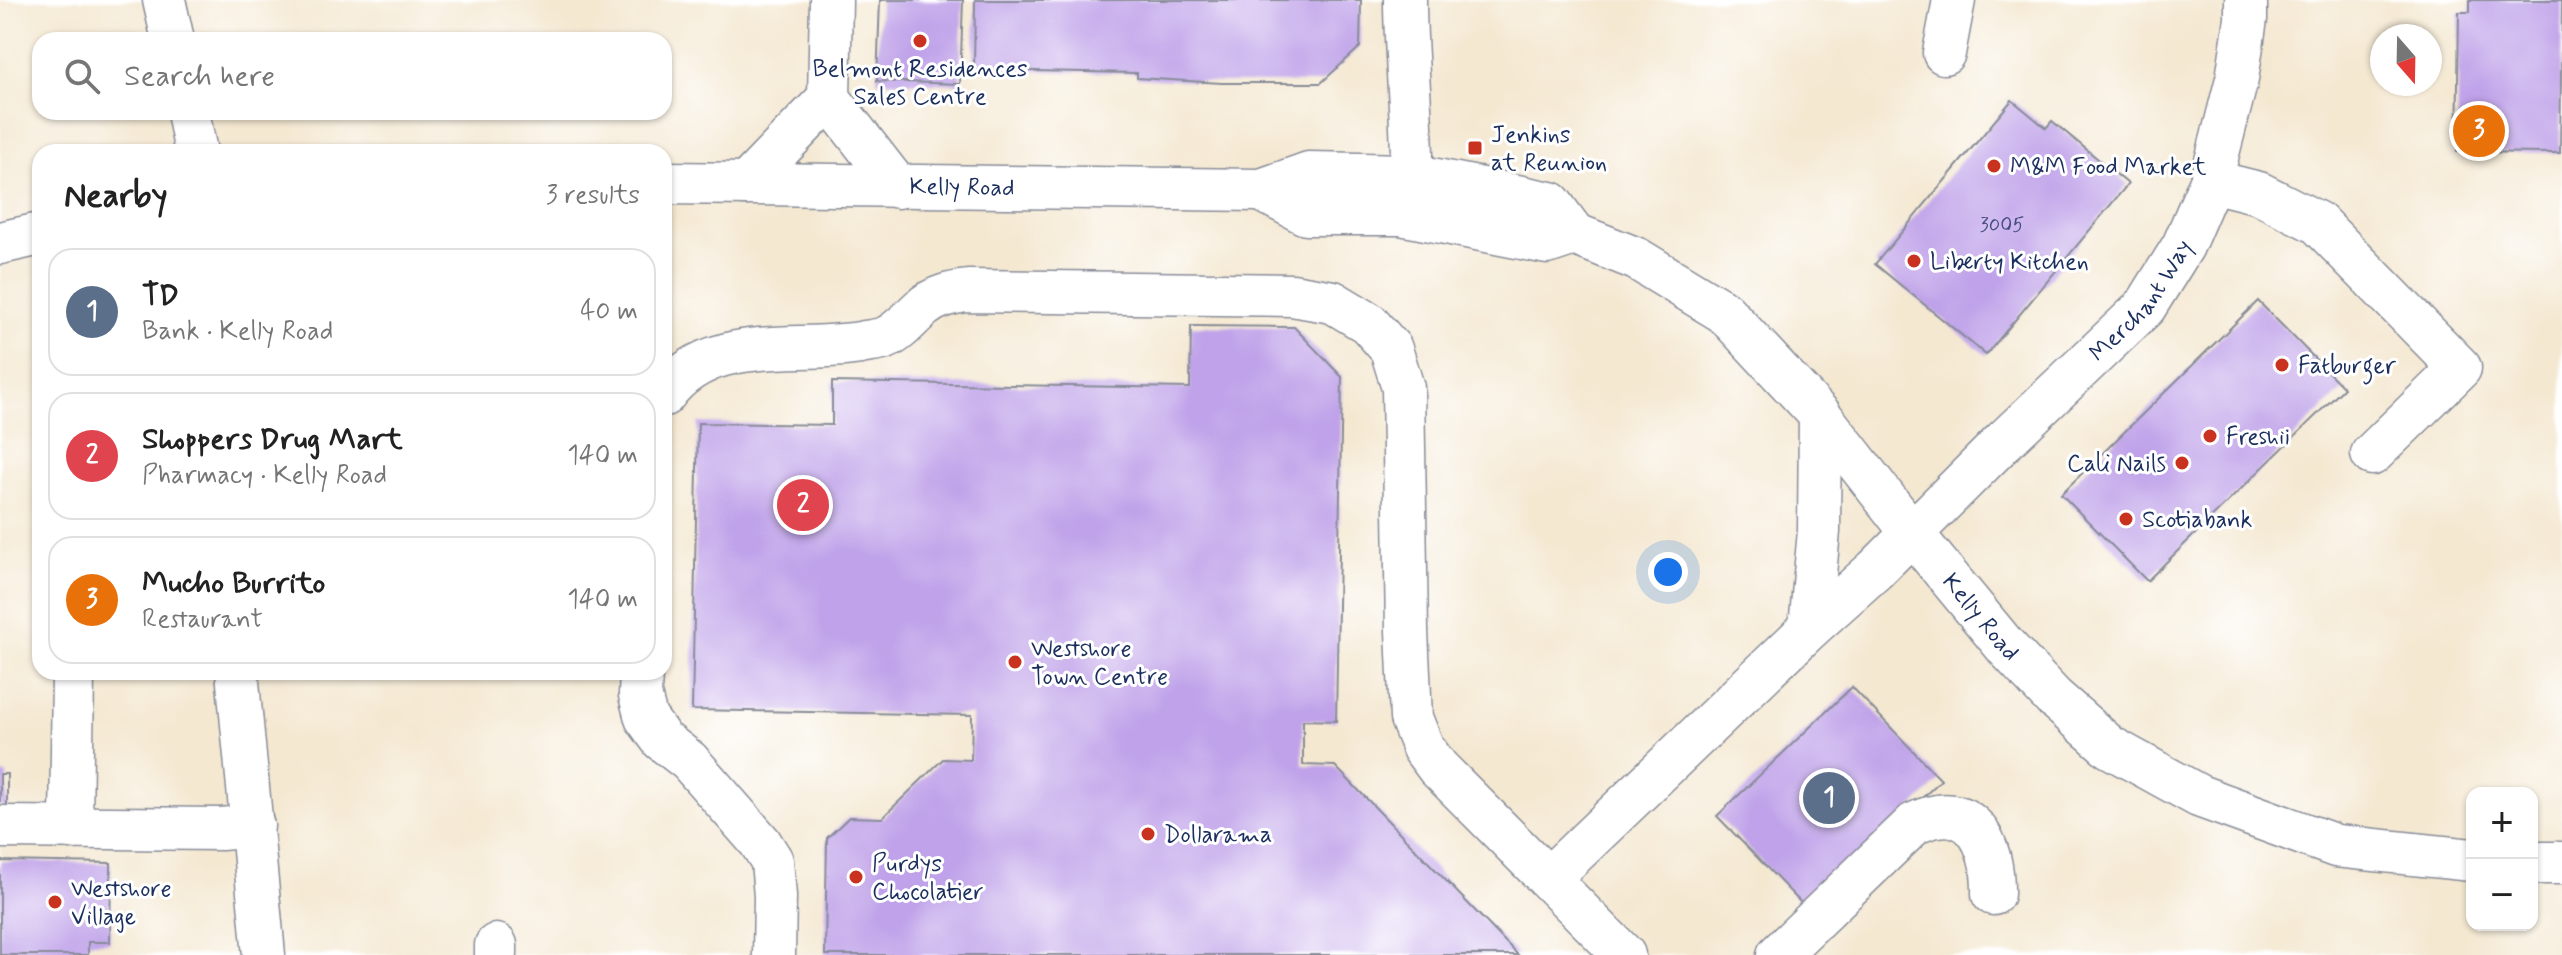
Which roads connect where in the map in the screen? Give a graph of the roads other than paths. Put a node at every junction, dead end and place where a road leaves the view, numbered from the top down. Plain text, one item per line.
1 (164, 0) edge
2 (831, 0) edge
3 (1405, 0) edge
4 (1954, 0) edge
5 (2246, 0) edge
6 (171, 32) edge
7 (1944, 53) dead end
8 (829, 98) junction
9 (190, 120) edge
10 (194, 144) edge
11 (1412, 175) junction
12 (2211, 181) junction
13 (672, 183) edge
14 (746, 184) junction
15 (898, 187) junction
16 (1261, 190) junction
17 (1574, 234) junction
18 (672, 384) edge
19 (1820, 415) junction
20 (2372, 454) dead end
21 (1912, 533) junction
22 (1810, 628) junction
23 (73, 680) edge
24 (238, 680) edge
25 (641, 680) edge
26 (253, 826) junction
27 (0, 827) edge
28 (71, 828) junction
29 (2466, 859) edge
30 (2538, 863) edge
31 (2562, 863) edge
32 (1549, 878) junction
33 (1993, 894) dead end
34 (264, 955) edge
35 (774, 955) edge
36 (1624, 955) edge
37 (1778, 955) edge

1 - 6 street
2 - 8 street
3 - 11 street
4 - 7 street
5 - 12 street, Merchant Way
8 - 14 street
8 - 15 street
9 - 10 street
11 - 16 street, Kelly Road
11 - 17 street, Kelly Road
12 - 20 street
12 - 21 street, Merchant Way
13 - 14 street, Kelly Road
14 - 15 street, Kelly Road
15 - 16 street, Kelly Road
16 - 17 street, Kelly Road
17 - 19 street, Kelly Road
18 - 32 street
19 - 21 street, Kelly Road
19 - 22 street
21 - 22 street, Merchant Way
21 - 29 street, Kelly Road
22 - 32 street, Merchant Way
23 - 28 street
24 - 26 street
25 - 35 street
26 - 28 street
26 - 34 street
27 - 28 street
30 - 31 street
32 - 36 street
33 - 37 street

